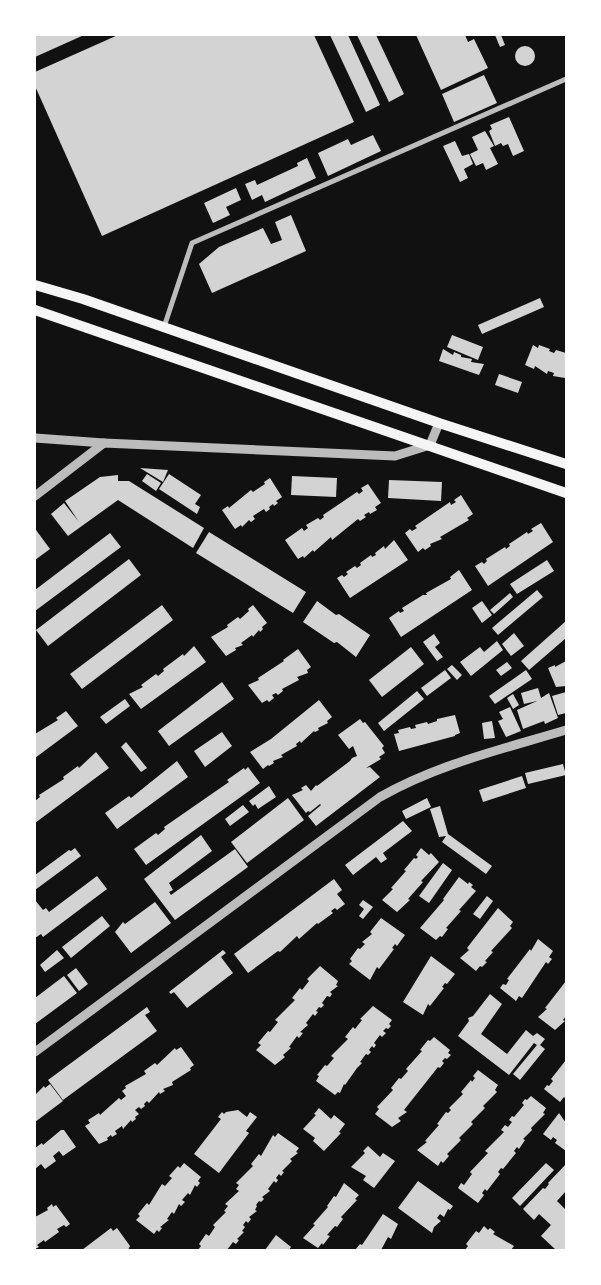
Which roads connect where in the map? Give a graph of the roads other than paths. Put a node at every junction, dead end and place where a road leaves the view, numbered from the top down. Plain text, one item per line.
1 (566, 79) edge
2 (35, 285) edge
3 (35, 310) edge
4 (164, 327) junction
5 (438, 423) junction
6 (35, 438) edge
7 (104, 443) junction
8 (430, 445) junction
9 (566, 464) edge
10 (566, 493) edge
11 (35, 496) edge
12 (566, 730) edge
13 (35, 1052) edge

1 - 4 street
2 - 4 main road
3 - 8 main road
4 - 5 main road
5 - 8 street
5 - 9 main road
6 - 7 street
7 - 8 street
7 - 11 street
8 - 10 main road
12 - 13 street

